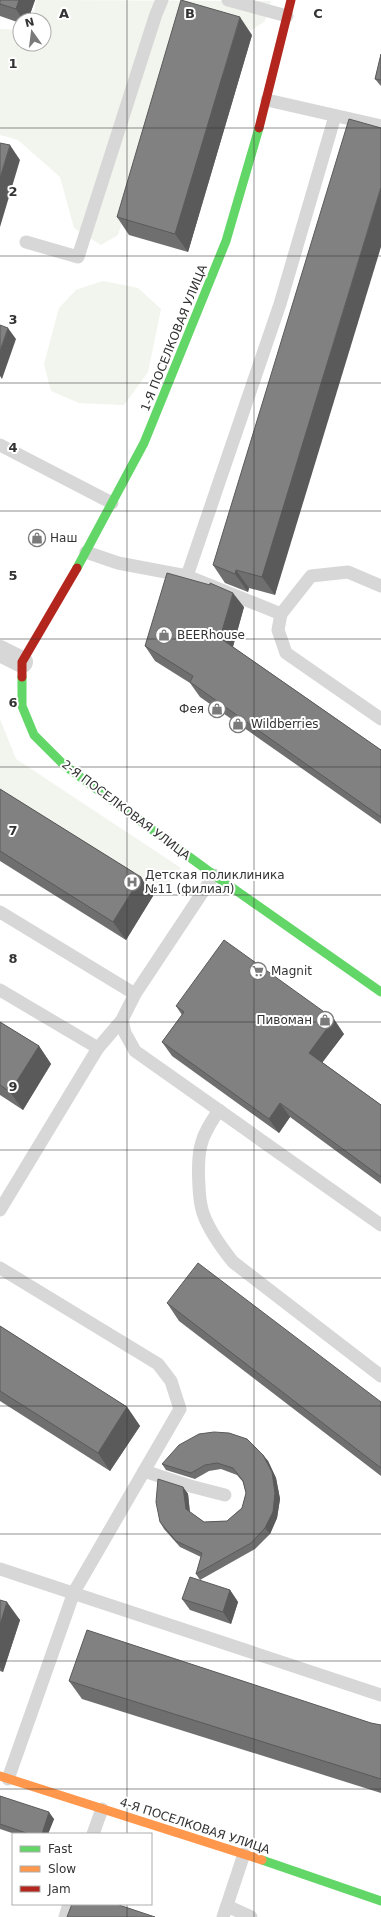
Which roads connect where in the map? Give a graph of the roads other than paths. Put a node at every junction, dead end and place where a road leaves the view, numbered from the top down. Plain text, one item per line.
1 (162, 0) edge
2 (228, 0) edge
3 (291, 0) edge
4 (287, 16) junction
5 (266, 100) junction
6 (335, 116) junction
7 (381, 126) edge
8 (26, 242) dead end
9 (0, 445) edge
10 (112, 503) junction
11 (86, 552) junction
12 (187, 576) junction
13 (381, 586) edge
14 (281, 614) junction
15 (0, 651) edge
16 (22, 662) junction
17 (381, 719) edge
18 (214, 875) junction
19 (0, 912) edge
20 (380, 989) edge
21 (0, 990) edge
22 (135, 994) junction
23 (122, 1020) junction
24 (98, 1048) junction
25 (219, 1110) junction
26 (0, 1210) edge
27 (381, 1225) edge
28 (0, 1268) edge
29 (381, 1376) edge
30 (144, 1471) junction
31 (225, 1495) dead end
32 (0, 1569) edge
33 (74, 1592) junction
34 (381, 1695) edge
35 (4, 1777) edge
36 (102, 1809) junction
37 (93, 1833) edge
38 (244, 1854) junction
39 (381, 1901) edge
40 (69, 1905) edge
41 (225, 1911) edge
42 (65, 1917) edge
43 (251, 1917) edge

1 - 8 lane
2 - 4 lane
3 - 4 street, 1-Я ПОСЕЛКОВАЯ УЛИЦА
4 - 5 street, 1-Я ПОСЕЛКОВАЯ УЛИЦА
5 - 6 lane
5 - 10 street, 1-Я ПОСЕЛКОВАЯ УЛИЦА
6 - 7 lane
6 - 12 lane
9 - 10 lane
10 - 11 street, 1-Я ПОСЕЛКОВАЯ УЛИЦА
11 - 12 lane
11 - 16 street, 1-Я ПОСЕЛКОВАЯ УЛИЦА
12 - 14 lane
13 - 14 lane
14 - 17 lane
15 - 16 street
16 - 18 street, 2-Я ПОСЕЛКОВАЯ УЛИЦА
18 - 20 street, 2-Я ПОСЕЛКОВАЯ УЛИЦА
18 - 22 lane
19 - 22 lane
21 - 24 lane
22 - 23 lane
23 - 24 lane
23 - 25 lane
24 - 26 lane
25 - 27 lane
25 - 29 lane
28 - 30 lane
30 - 31 lane
30 - 33 lane
32 - 33 lane
33 - 34 lane
33 - 35 lane
35 - 36 street, 4-Я ПОСЕЛКОВАЯ УЛИЦА
36 - 37 lane
36 - 38 street, 4-Я ПОСЕЛКОВАЯ УЛИЦА
38 - 39 street, 4-Я ПОСЕЛКОВАЯ УЛИЦА
38 - 41 lane
40 - 42 lane
41 - 43 lane

